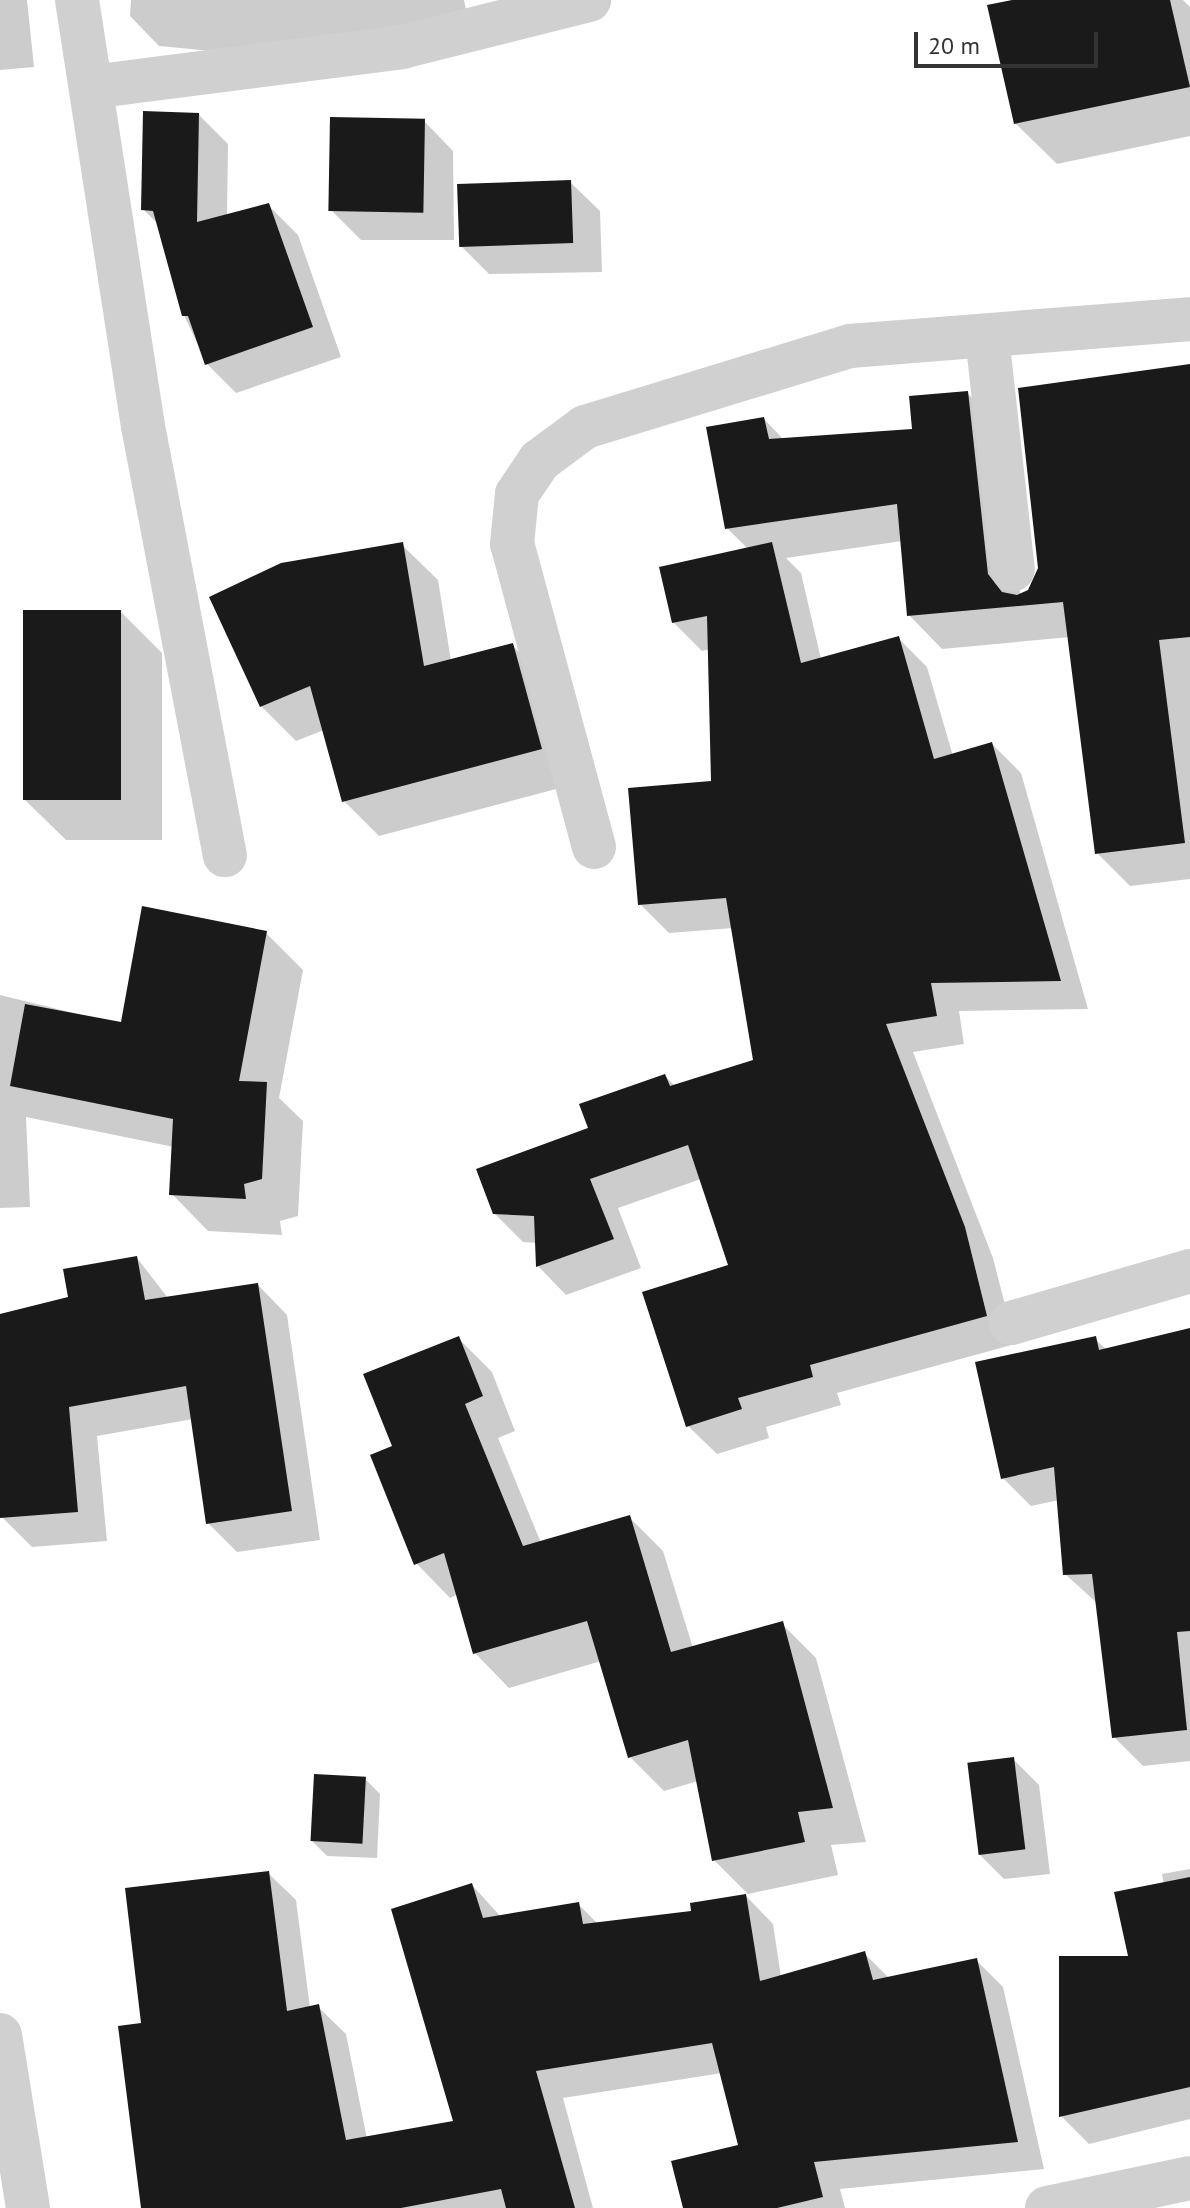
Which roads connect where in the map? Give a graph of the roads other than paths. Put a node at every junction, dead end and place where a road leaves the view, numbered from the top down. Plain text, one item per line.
1 (77, 0) edge
2 (589, 0) edge
3 (91, 87) junction
4 (1190, 319) edge
5 (987, 336) junction
6 (1013, 570) dead end
7 (594, 847) dead end
8 (225, 855) dead end
9 (1190, 1271) edge
10 (1011, 1323) dead end
11 (0, 2035) edge
12 (1190, 2178) edge
13 (28, 2208) edge
14 (1047, 2208) edge

1 - 3 street
2 - 3 street
3 - 8 street
4 - 5 street
5 - 6 street
5 - 7 street
9 - 10 street
11 - 13 street
12 - 14 street

